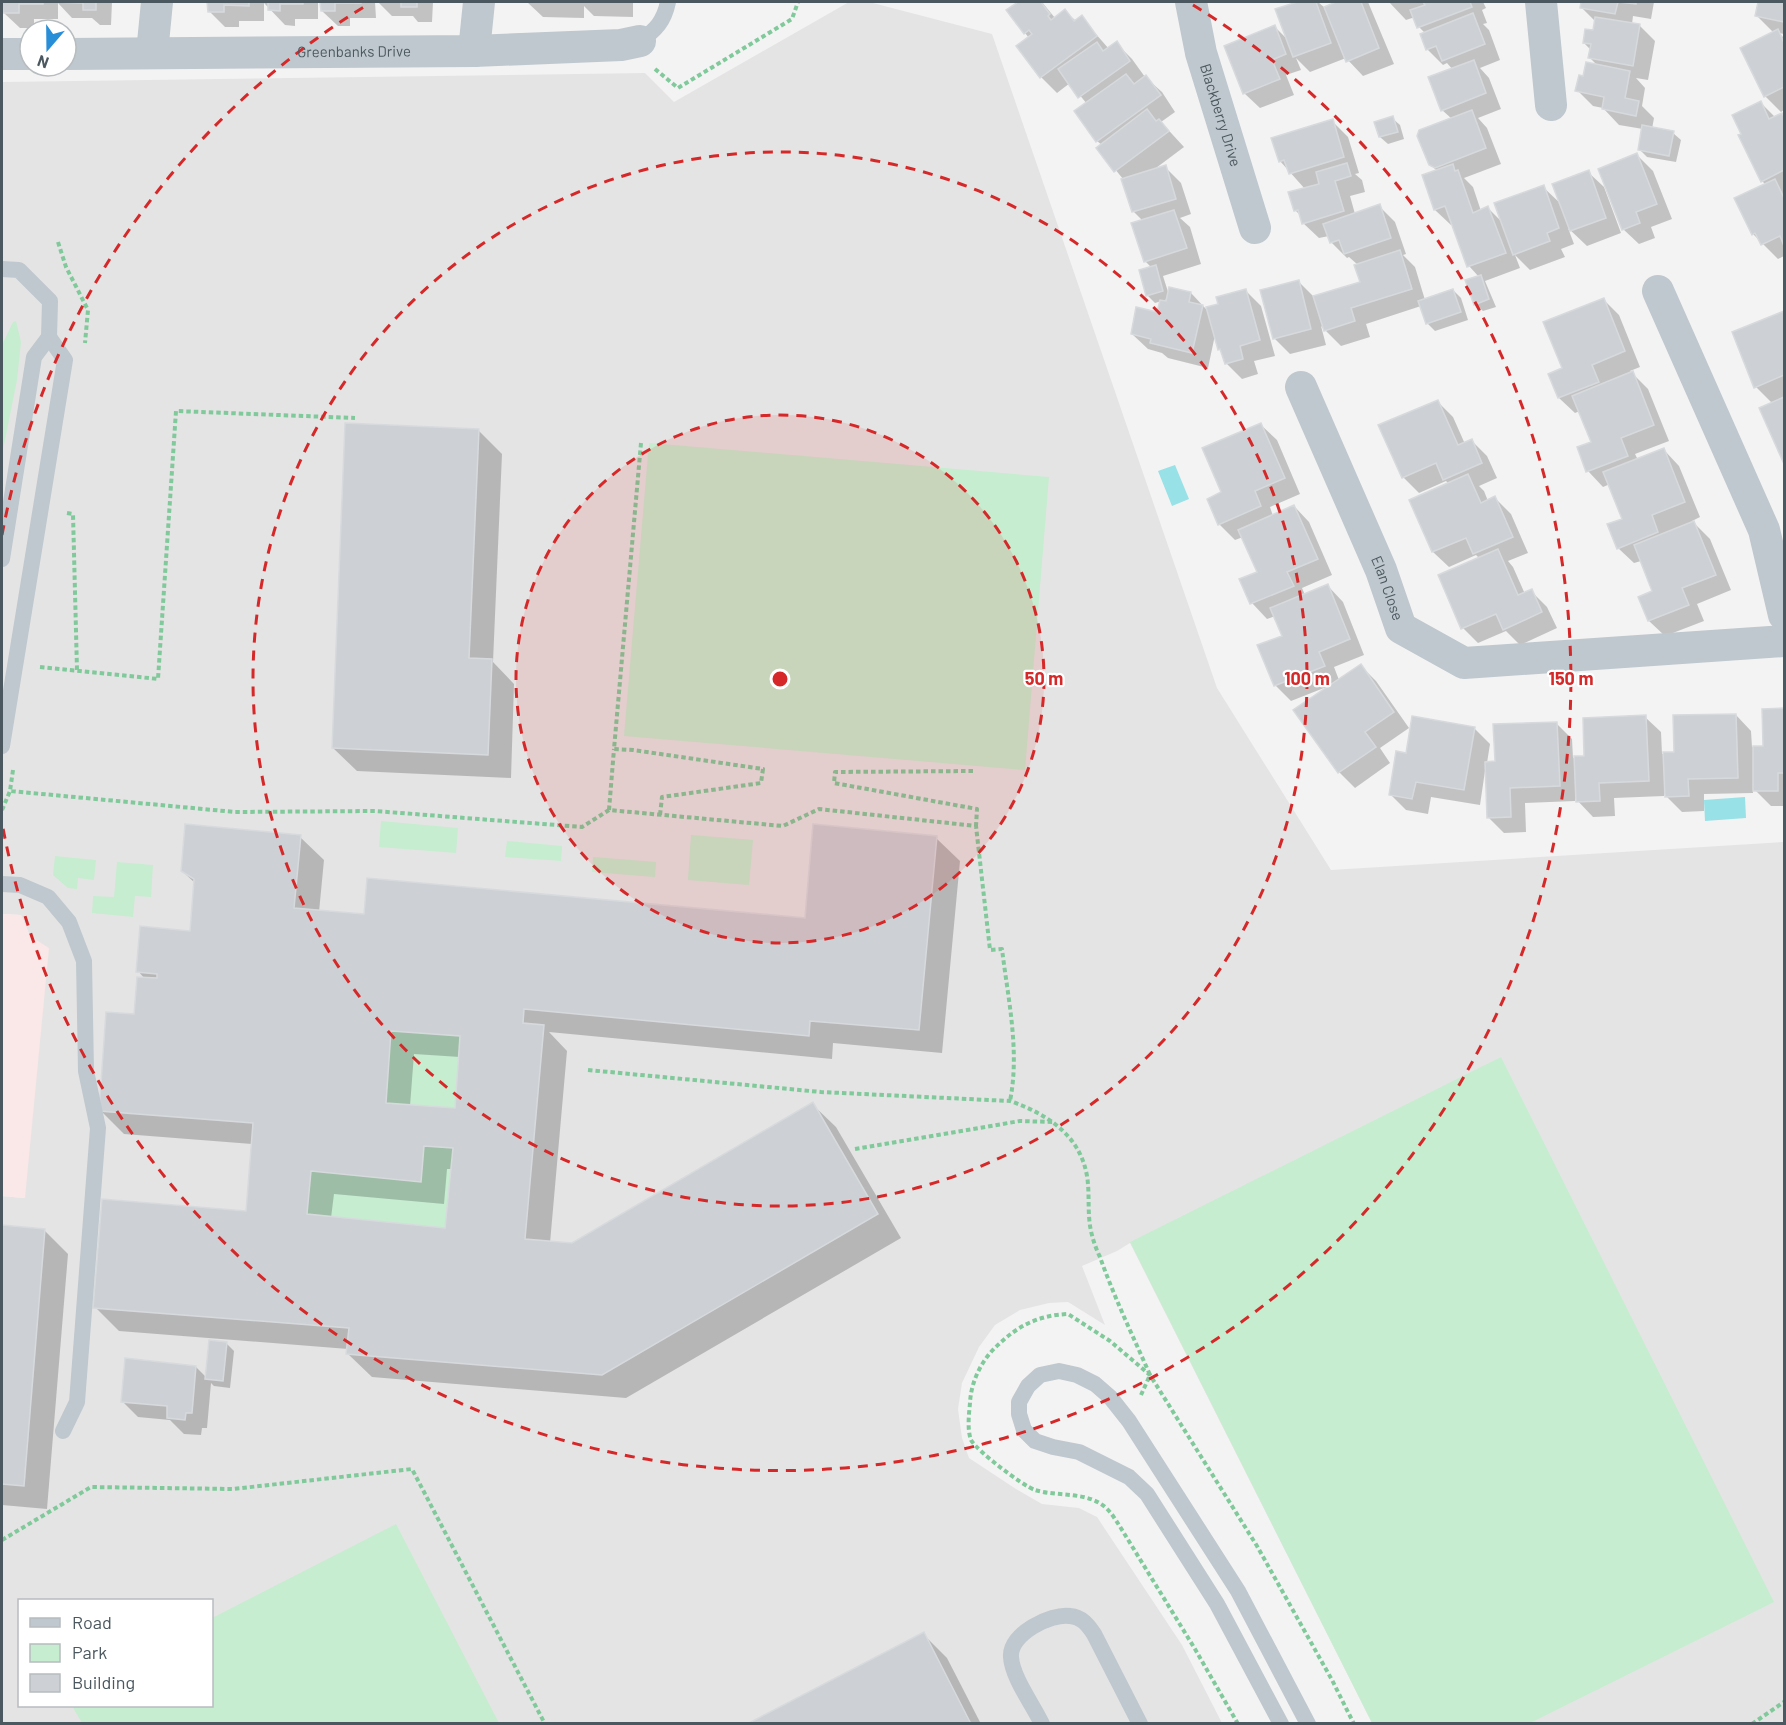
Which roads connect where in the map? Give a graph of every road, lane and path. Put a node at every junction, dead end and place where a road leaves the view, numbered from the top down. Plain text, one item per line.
1 (157, 2) edge
2 (479, 2) edge
3 (668, 2) edge
4 (798, 2) edge
5 (1191, 2) edge
6 (1541, 2) edge
7 (640, 41) junction
8 (474, 51) junction
9 (152, 53) junction
10 (2, 54) edge
11 (18, 54) edge
12 (78, 54) edge
13 (1551, 105) dead end
14 (1255, 228) dead end
15 (2, 269) edge
16 (1658, 291) dead end
17 (49, 337) junction
18 (1301, 387) dead end
19 (355, 418) dead end
20 (641, 443) dead end
21 (64, 513) dead end
22 (2, 559) edge
23 (1785, 615) edge
24 (1785, 641) edge
25 (40, 666) dead end
26 (77, 670) junction
27 (2, 746) edge
28 (614, 749) junction
29 (14, 764) dead end
30 (973, 771) dead end
31 (10, 791) junction
32 (2, 810) edge
33 (609, 810) junction
34 (660, 815) junction
35 (976, 826) junction
36 (2, 884) edge
37 (588, 1070) dead end
38 (1010, 1101) junction
39 (1054, 1122) junction
40 (855, 1149) dead end
41 (1100, 1258) dead end
42 (63, 1431) dead end
43 (2, 1540) edge
44 (1785, 1702) edge
45 (545, 1724) edge
46 (1042, 1724) edge
47 (1140, 1724) edge
48 (1281, 1724) edge
49 (1308, 1724) edge
50 (1752, 1724) edge

1 - 9 street
2 - 8 street
3 - 7 lane
4 - 7 path
5 - 14 street, Blackberry Drive
6 - 13 street
7 - 8 street, Greenbanks Drive
8 - 9 street, Greenbanks Drive
9 - 12 street, Greenbanks Drive
10 - 11 street
15 - 17 lane
16 - 23 street
17 - 22 lane
17 - 27 lane
18 - 24 street, Elan Close
19 - 26 path
20 - 28 path
21 - 26 path
25 - 26 path
28 - 33 path
28 - 34 path
29 - 31 path
30 - 35 path
31 - 32 path
31 - 33 path
33 - 34 path
34 - 35 path
35 - 38 path
36 - 42 lane
37 - 38 path
38 - 39 path
39 - 40 path
39 - 41 path
43 - 45 path
44 - 50 path
46 - 47 lane
48 - 49 lane

